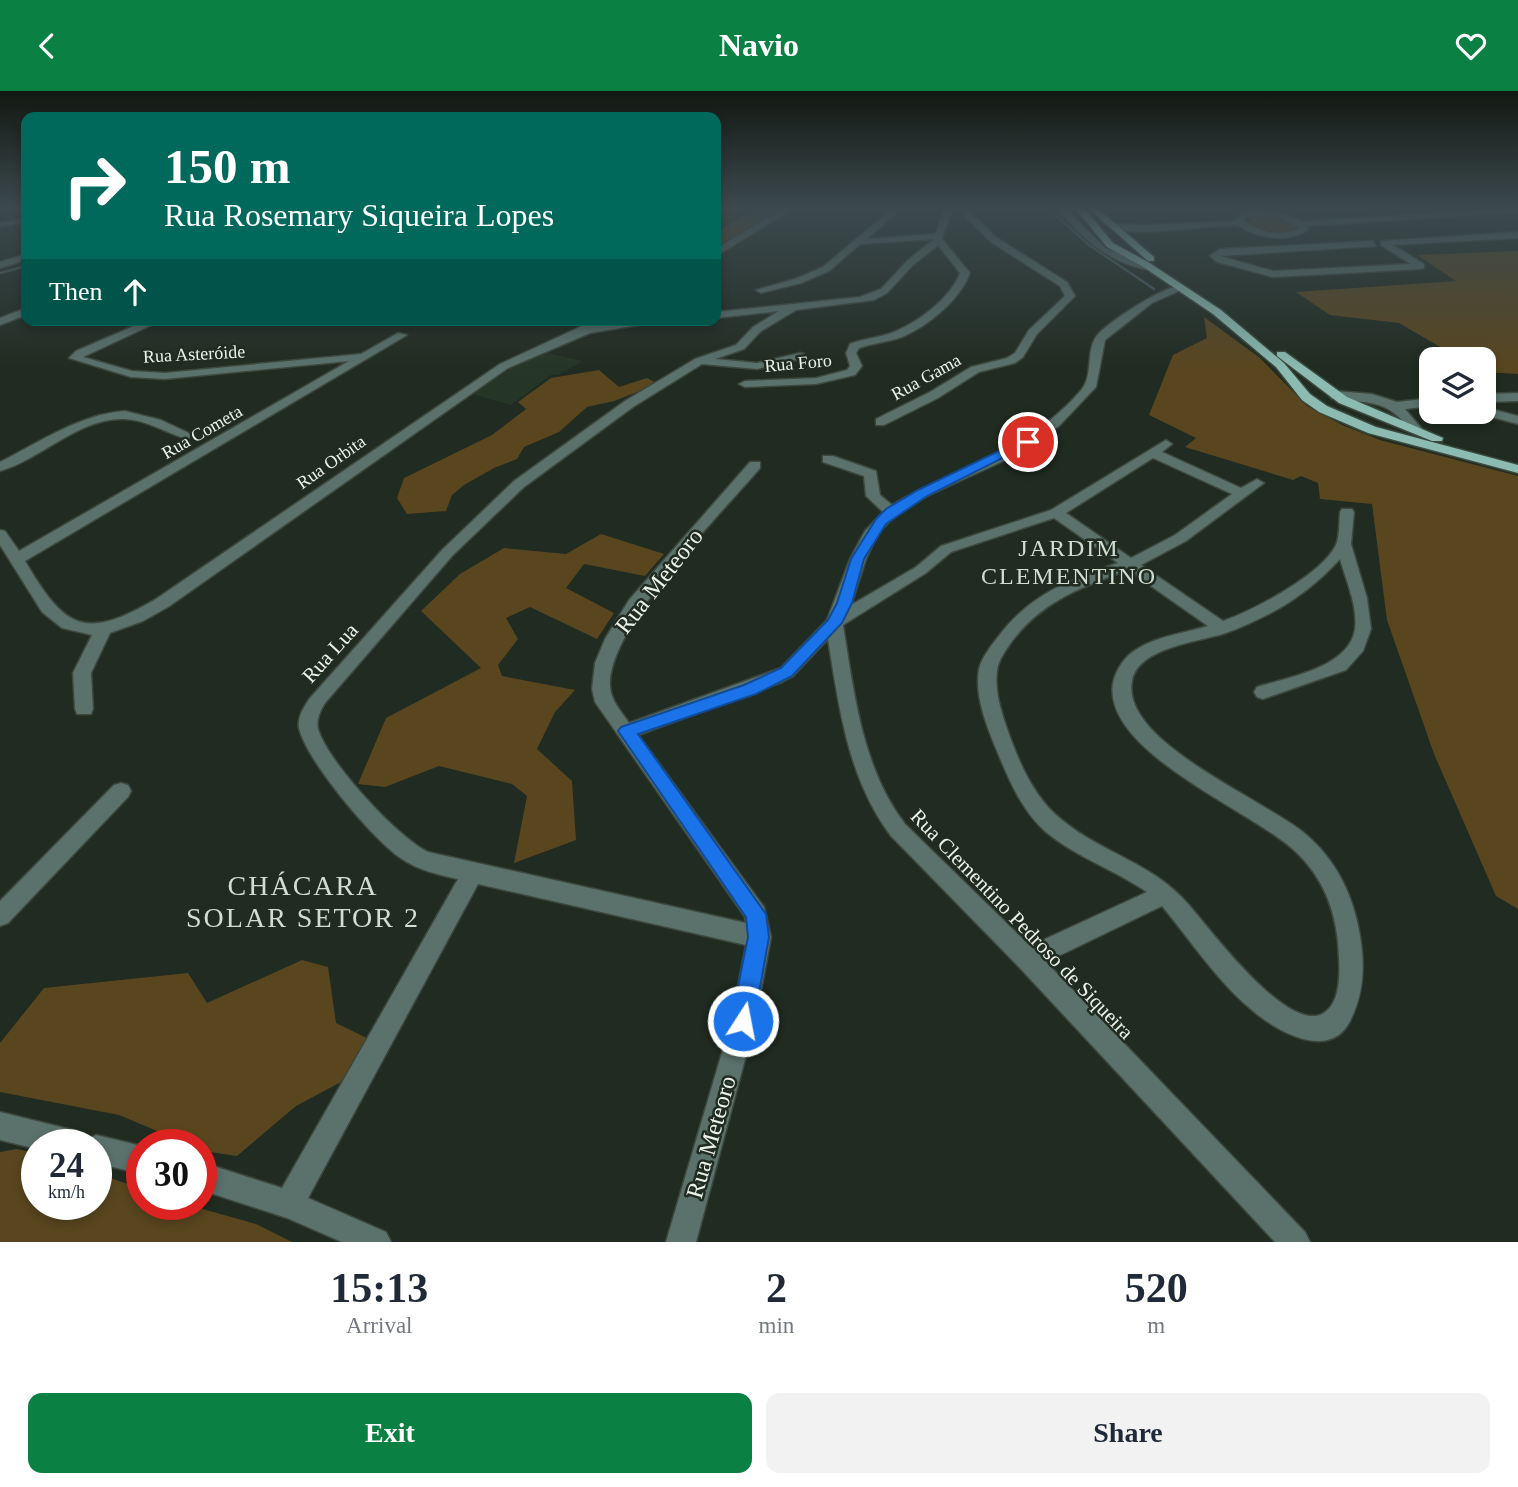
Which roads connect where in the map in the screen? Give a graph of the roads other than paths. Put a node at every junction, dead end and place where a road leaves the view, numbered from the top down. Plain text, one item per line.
1 (832, 262) edge
2 (913, 262) edge
3 (958, 262) edge
4 (1029, 262) edge
5 (1129, 262) edge
6 (1140, 262) edge
7 (1155, 262) edge
8 (1226, 262) edge
9 (1416, 262) edge
10 (1150, 267) junction
11 (1178, 288) junction
12 (761, 290) dead end
13 (792, 308) junction
14 (1231, 310) junction
15 (1217, 312) junction
16 (21, 313) edge
17 (721, 315) edge
18 (0, 321) edge
19 (143, 326) edge
20 (593, 326) edge
21 (620, 326) edge
22 (585, 331) junction
23 (402, 335) dead end
24 (366, 356) junction
25 (800, 356) dead end
26 (699, 361) junction
27 (834, 378) junction
28 (746, 384) dead end
29 (1335, 395) junction
30 (807, 396) dead end
31 (1518, 397) edge
32 (1496, 398) edge
33 (1419, 403) edge
34 (1397, 406) junction
35 (1496, 414) edge
36 (1518, 420) edge
37 (880, 422) dead end
38 (1416, 429) junction
39 (1372, 430) junction
40 (187, 435) dead end
41 (1435, 437) junction
42 (1166, 444) dead end
43 (1152, 453) junction
44 (828, 459) dead end
45 (1518, 459) edge
46 (755, 465) dead end
47 (0, 467) edge
48 (1518, 469) edge
49 (891, 512) junction
50 (1347, 512) dead end
51 (1056, 513) junction
52 (0, 534) edge
53 (1343, 545) junction
54 (18, 558) junction
55 (1130, 565) junction
56 (834, 623) junction
57 (1222, 628) junction
58 (103, 629) junction
59 (1263, 692) dead end
60 (83, 709) dead end
61 (627, 731) junction
62 (121, 791) dead end
63 (473, 873) junction
64 (1165, 894) junction
65 (0, 916) edge
66 (759, 937) junction
67 (1027, 959) junction
68 (0, 1125) edge
69 (21, 1130) edge
70 (217, 1181) edge
71 (289, 1204) junction
72 (376, 1242) edge
73 (681, 1242) edge
74 (1295, 1242) edge

1 - 12 street
2 - 13 street
3 - 27 street, Rua Foro
4 - 37 street, Rua Gama
5 - 10 street
6 - 10 main road
7 - 14 main road
8 - 9 street
10 - 11 main road
11 - 15 main road
11 - 49 street
13 - 17 street
13 - 26 street
14 - 15 main road
14 - 29 main road
15 - 39 main road
16 - 18 street
19 - 24 street, Rua Asteróide
20 - 22 street
21 - 22 street
22 - 58 street, Rua Orbita
23 - 24 street, Rua Cometa
24 - 54 street, Rua Cometa
25 - 26 street
26 - 63 street, Rua Lua
27 - 28 street, Rua Foro
27 - 30 street
29 - 34 street
29 - 38 main road
31 - 32 street
33 - 34 street
34 - 38 street
35 - 36 street
38 - 41 main road
39 - 41 main road
39 - 48 main road
40 - 47 street
41 - 45 main road
42 - 43 street
43 - 51 street
43 - 55 street
44 - 49 street
46 - 61 street, Rua Meteoro
49 - 56 street
50 - 53 street
51 - 55 street
51 - 56 street
52 - 54 street
53 - 57 street
53 - 59 street
54 - 58 street
55 - 57 street
55 - 64 street
56 - 61 street
56 - 67 street, Rua Clementino Pedroso de Siqueira
57 - 64 street
58 - 60 street
61 - 66 street, Rua Meteoro
62 - 65 street
63 - 66 street, Rua Lua
63 - 71 street
64 - 67 street
66 - 73 street, Rua Meteoro
67 - 74 street, Rua Clementino Pedroso de Siqueira
68 - 69 street
70 - 71 street
71 - 72 street

